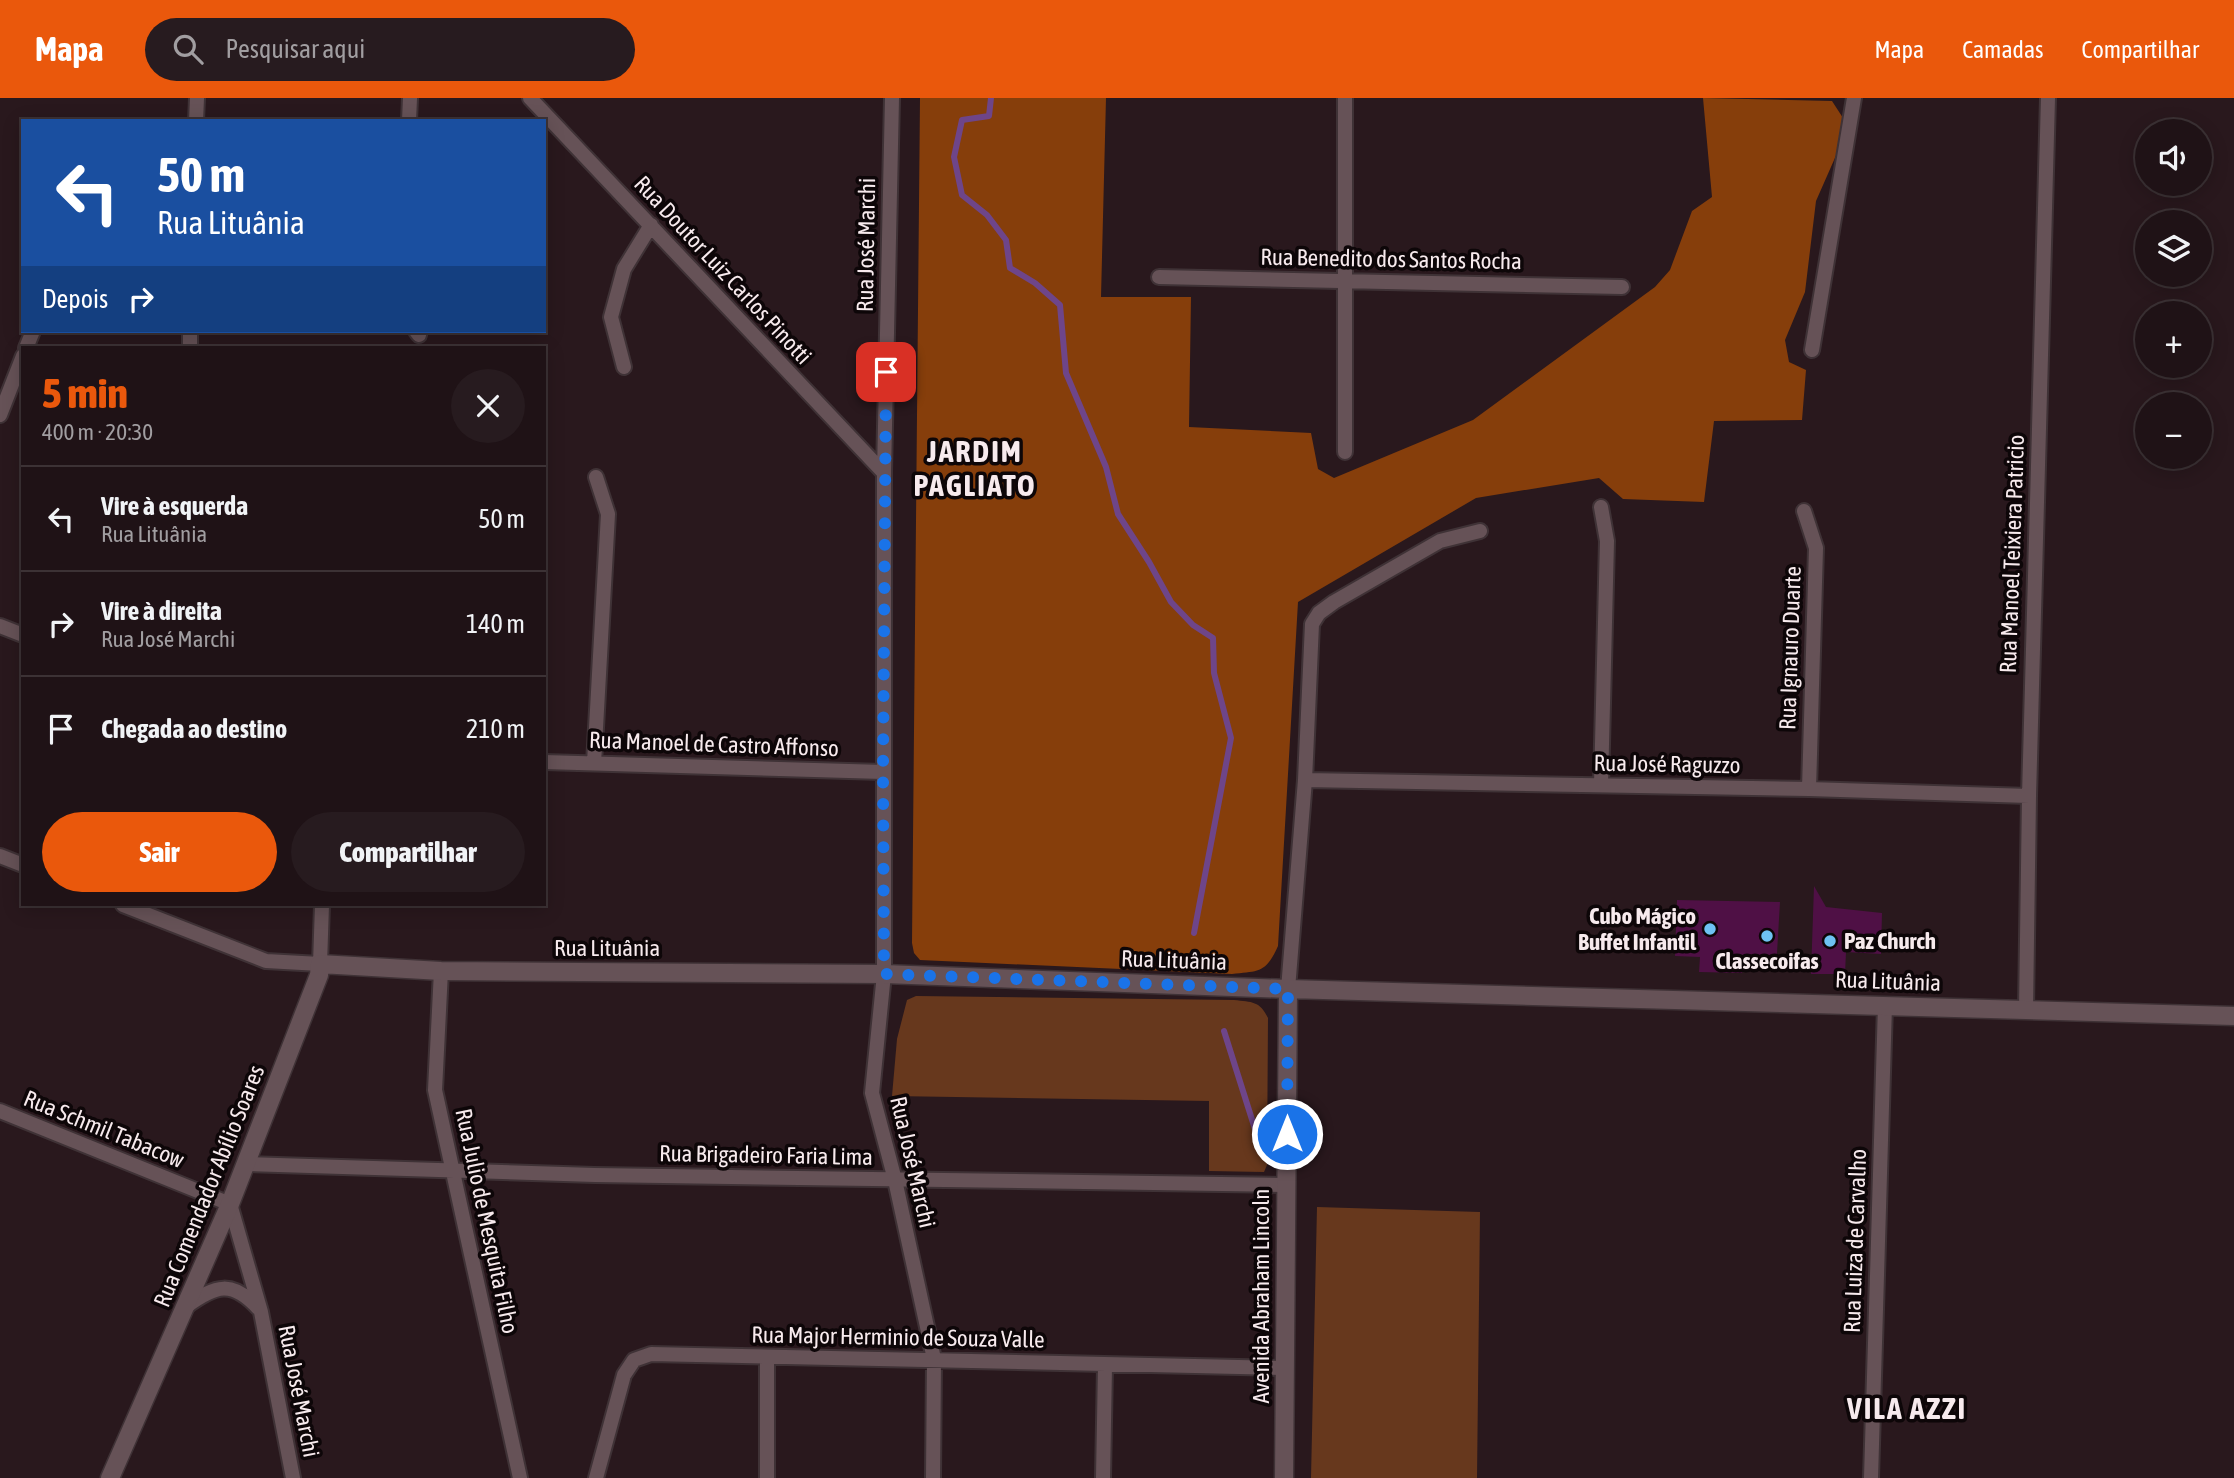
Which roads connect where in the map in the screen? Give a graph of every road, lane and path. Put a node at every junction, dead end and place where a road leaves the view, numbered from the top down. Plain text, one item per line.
1 (197, 98) edge
2 (410, 98) edge
3 (530, 98) edge
4 (892, 98) edge
5 (1345, 98) edge
6 (1854, 98) edge
7 (2048, 98) edge
8 (196, 119) edge
9 (409, 119) edge
10 (651, 225) junction
11 (1159, 277) dead end
12 (1345, 281) junction
13 (1622, 287) dead end
14 (1812, 350) dead end
15 (21, 361) edge
16 (624, 367) dead end
17 (0, 415) edge
18 (1345, 452) dead end
19 (884, 473) junction
20 (596, 477) dead end
21 (1601, 507) dead end
22 (1804, 511) dead end
23 (1480, 531) dead end
24 (0, 626) edge
25 (21, 634) edge
26 (546, 762) edge
27 (594, 763) junction
28 (883, 772) junction
29 (1305, 780) junction
30 (1601, 785) junction
31 (1809, 789) junction
32 (2029, 796) junction
33 (0, 856) edge
34 (21, 864) edge
35 (126, 906) edge
36 (322, 906) edge
37 (320, 964) junction
38 (441, 971) junction
39 (884, 974) junction
40 (1288, 989) junction
41 (1885, 1005) junction
42 (2026, 1010) junction
43 (2234, 1016) edge
44 (0, 1111) edge
45 (245, 1164) junction
46 (452, 1172) junction
47 (895, 1180) junction
48 (1286, 1185) junction
49 (230, 1204) junction
50 (187, 1306) junction
51 (261, 1312) junction
52 (767, 1357) junction
53 (934, 1359) junction
54 (1105, 1366) junction
55 (1286, 1368) junction
56 (110, 1478) edge
57 (293, 1478) edge
58 (520, 1478) edge
59 (596, 1478) edge
60 (767, 1478) edge
61 (933, 1478) edge
62 (1103, 1478) edge
63 (1284, 1478) edge
64 (1871, 1478) edge

1 - 8 street
2 - 9 street
3 - 10 street, Rua Doutor Luiz Carlos Pinotti
4 - 19 street, Rua José Marchi
5 - 12 street
6 - 14 street
7 - 32 street, Rua Manoel Teixiera Patricio
10 - 16 street
10 - 19 street, Rua Doutor Luiz Carlos Pinotti
11 - 12 street, Rua Benedito dos Santos Rocha
12 - 13 street, Rua Benedito dos Santos Rocha
12 - 18 street
15 - 17 street
19 - 28 street, Rua José Marchi
20 - 27 street
21 - 30 street
22 - 31 street, Rua Ignauro Duarte
23 - 29 street
24 - 25 street
26 - 27 street, Rua Manoel de Castro Affonso
27 - 28 street, Rua Manoel de Castro Affonso
28 - 39 street, Rua José Marchi
29 - 30 street, Rua José Raguzzo
29 - 40 street
30 - 31 street, Rua José Raguzzo
31 - 32 street, Rua José Raguzzo
32 - 42 street, Rua Manoel Teixiera Patricio
33 - 34 street
35 - 37 street, Rua Lituânia
36 - 37 street, Rua Comendador Abílio Soares
37 - 38 street, Rua Lituânia
37 - 45 street, Rua Comendador Abílio Soares
38 - 39 street, Rua Lituânia
38 - 46 street, Rua Julio de Mesquita Filho
39 - 40 street, Rua Lituânia
39 - 47 street, Rua José Marchi
40 - 41 street, Rua Lituânia
40 - 48 street, Avenida Abraham Lincoln
41 - 42 street, Rua Lituânia
41 - 64 street, Rua Luiza de Carvalho
42 - 43 street, Rua Lituânia
44 - 49 street, Rua Schmil Tabacow
45 - 46 street, Rua Brigadeiro Faria Lima
45 - 49 street, Rua Comendador Abílio Soares
46 - 47 street, Rua Brigadeiro Faria Lima
46 - 58 street, Rua Julio de Mesquita Filho
47 - 48 street, Rua Brigadeiro Faria Lima
47 - 53 street, Rua José Marchi
48 - 55 street, Avenida Abraham Lincoln
49 - 50 street, Rua Comendador Abílio Soares
49 - 51 street, Rua José Marchi
50 - 51 street, Rua José Marchi
50 - 56 street, Rua Comendador Abílio Soares
51 - 57 street, Rua José Marchi
52 - 53 street, Rua Major Herminio de Souza Valle
52 - 59 street, Rua Major Herminio de Souza Valle
52 - 60 street
53 - 54 street, Rua Major Herminio de Souza Valle
53 - 61 street, Rua José Marchi
54 - 55 street, Rua Major Herminio de Souza Valle
54 - 62 street
55 - 63 street, Avenida Abraham Lincoln

